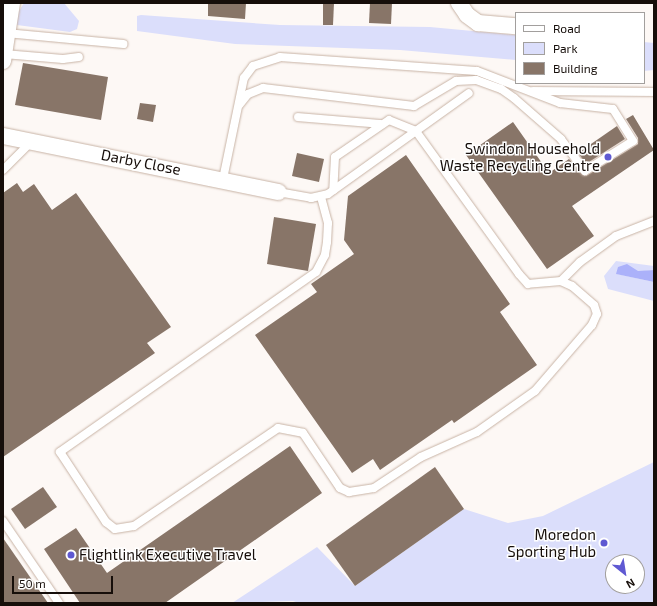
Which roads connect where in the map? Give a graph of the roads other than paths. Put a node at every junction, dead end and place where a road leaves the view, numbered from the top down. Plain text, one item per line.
1 (12, 3) edge
2 (459, 3) edge
3 (515, 26) edge
4 (6, 33) junction
5 (123, 44) dead end
6 (79, 57) dead end
7 (3, 58) edge
8 (530, 91) junction
9 (469, 92) dead end
10 (654, 92) edge
11 (239, 105) junction
12 (298, 117) dead end
13 (382, 124) junction
14 (416, 131) junction
15 (3, 136) edge
16 (31, 142) junction
17 (3, 170) edge
18 (223, 179) junction
19 (333, 190) junction
20 (278, 192) joint
21 (321, 197) junction
22 (654, 221) edge
23 (561, 281) junction
24 (3, 521) edge
25 (59, 603) edge

1 - 4 street
2 - 3 street
4 - 5 lane
4 - 7 street
6 - 7 lane
8 - 10 lane
8 - 11 lane
8 - 11 lane
9 - 14 lane
11 - 18 lane
12 - 13 lane
13 - 14 lane
13 - 19 lane
14 - 19 lane
14 - 23 lane
15 - 16 street, Darby Close
16 - 17 lane
16 - 18 street, Darby Close
18 - 20 street, Darby Close
19 - 21 lane
20 - 21 lane
21 - 23 lane
22 - 23 lane
24 - 25 lane

